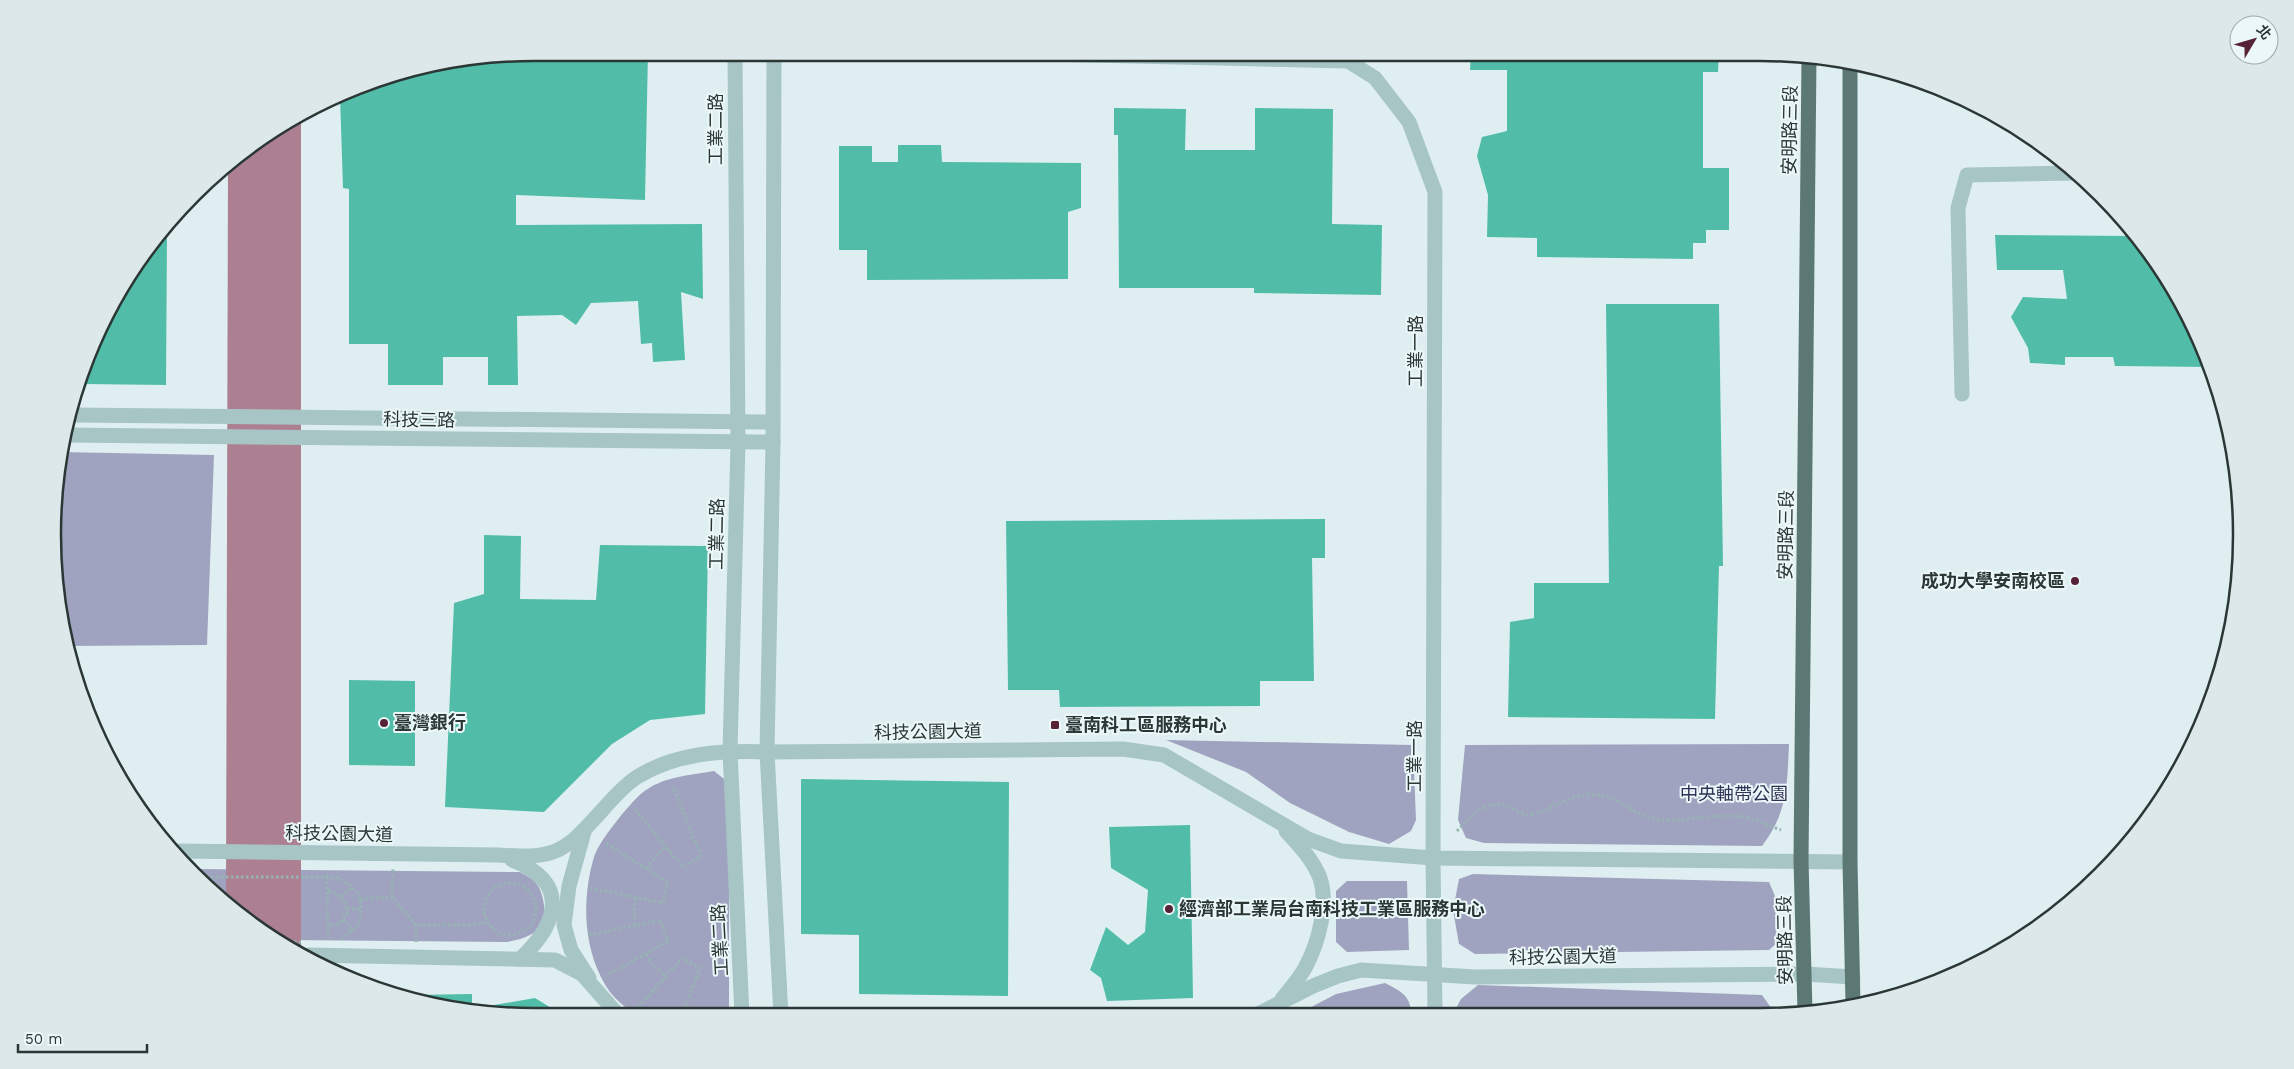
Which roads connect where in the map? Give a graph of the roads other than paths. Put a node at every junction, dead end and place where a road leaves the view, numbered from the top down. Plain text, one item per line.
1 (735, 61) edge
2 (774, 61) edge
3 (1348, 61) edge
4 (1810, 64) edge
5 (1850, 70) edge
6 (2065, 173) edge
7 (1962, 394) dead end
8 (76, 415) edge
9 (737, 422) junction
10 (773, 422) junction
11 (72, 435) edge
12 (773, 442) junction
13 (738, 443) junction
14 (730, 751) junction
15 (767, 752) junction
16 (1278, 822) junction
17 (586, 829) junction
18 (183, 851) edge
19 (499, 855) junction
20 (1433, 858) junction
21 (1801, 860) junction
22 (1850, 862) junction
23 (308, 948) edge
24 (520, 959) junction
25 (1436, 974) junction
26 (1805, 974) junction
27 (1854, 977) junction
28 (1853, 999) edge
29 (1280, 1003) junction
30 (606, 1004) junction
31 (1805, 1006) edge
32 (610, 1008) edge
33 (742, 1008) edge
34 (781, 1008) edge
35 (1270, 1008) edge
36 (1436, 1008) edge

1 - 9 street, 工業二路
2 - 10 street
3 - 20 street, 工業一路
4 - 21 main road, 安明路三段
5 - 22 main road
6 - 7 street
8 - 9 street, 科技三路
9 - 10 street, 科技三路
9 - 13 street, 工業二路
10 - 12 street
11 - 13 street, 科技三路
12 - 13 street, 科技三路
12 - 15 street
13 - 14 street, 工業二路
14 - 15 street, 科技公園大道
14 - 17 street, 科技公園大道
14 - 33 street, 工業二路
15 - 16 street, 科技公園大道
15 - 34 street
16 - 20 street, 科技公園大道
16 - 29 street, 科技公園大道
17 - 19 street, 科技公園大道
17 - 30 street, 科技公園大道
18 - 19 street, 科技公園大道
19 - 24 street, 科技公園大道
20 - 21 street, 科技公園大道
20 - 25 street, 工業一路
21 - 22 street, 科技公園大道
21 - 26 main road, 安明路三段
22 - 27 main road
23 - 24 street, 科技公園大道
24 - 30 street, 科技公園大道
25 - 26 street, 科技公園大道
25 - 29 street, 科技公園大道
25 - 36 street, 工業一路
26 - 27 street, 科技公園大道
26 - 31 main road, 安明路三段
27 - 28 main road
29 - 35 street, 科技公園大道
30 - 32 street, 科技公園大道

